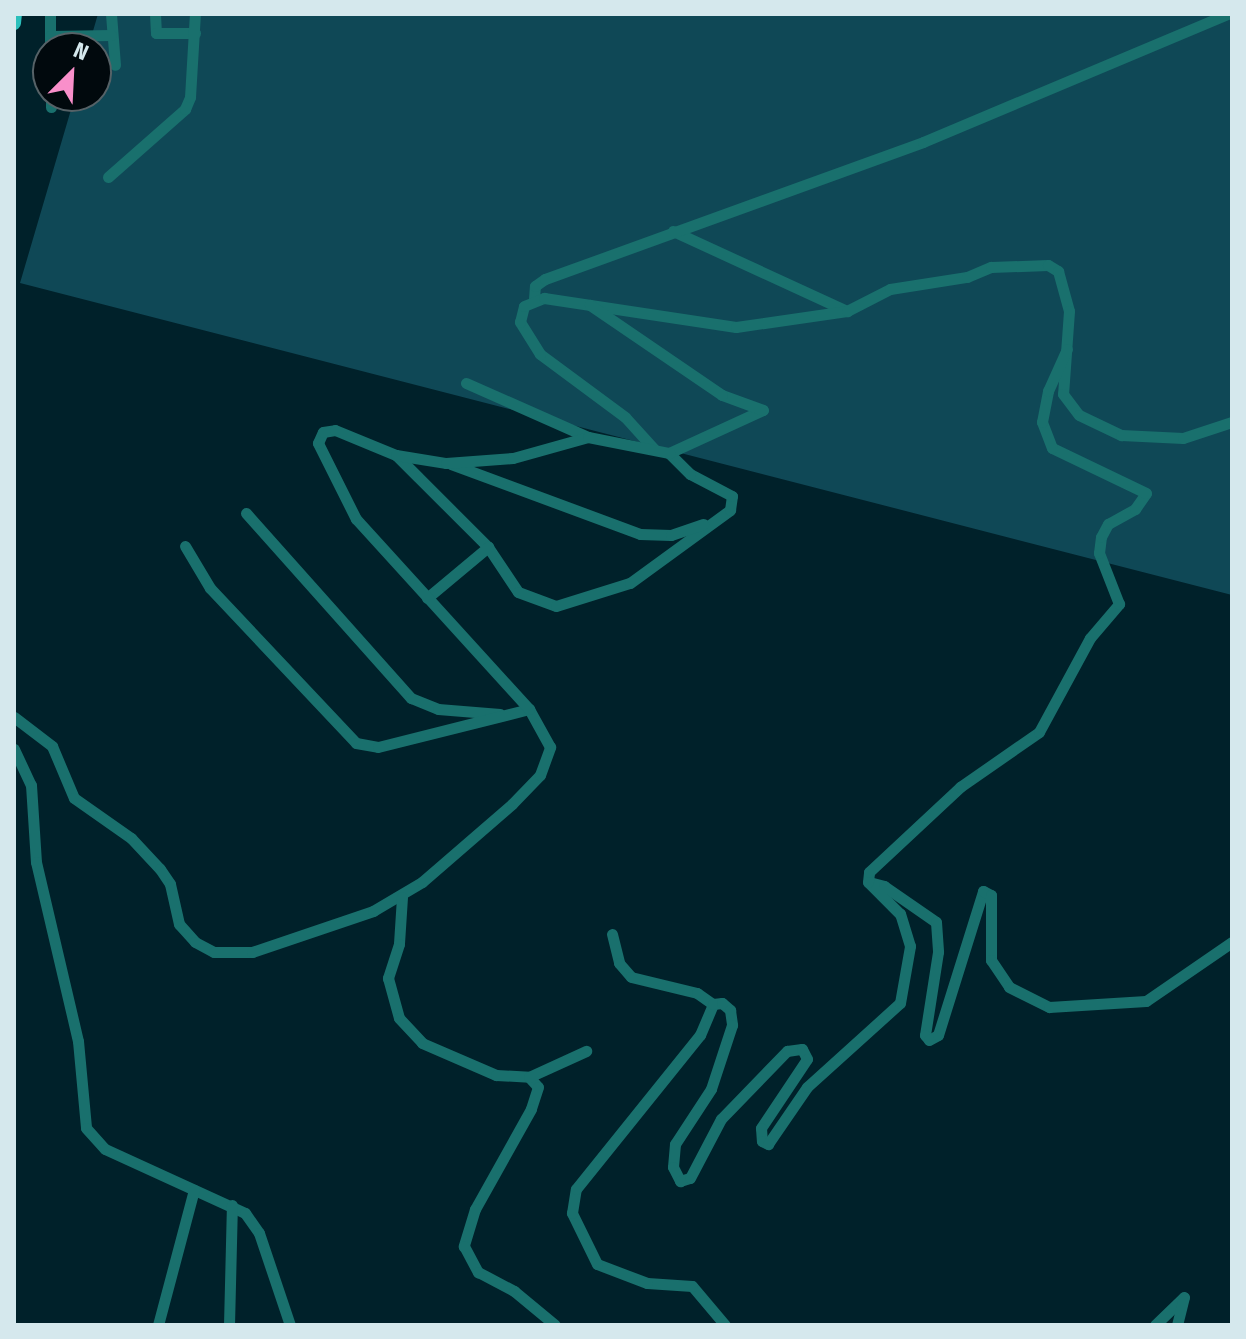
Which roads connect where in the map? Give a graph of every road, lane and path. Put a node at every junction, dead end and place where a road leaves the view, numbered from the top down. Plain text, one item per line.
1 (15, 14) edge
2 (155, 14) edge
3 (195, 14) edge
4 (1228, 14) edge
5 (14, 23) edge
6 (195, 33) junction
7 (112, 42) edge
8 (115, 65) dead end
9 (108, 177) dead end
10 (673, 231) junction
11 (534, 299) junction
12 (590, 305) junction
13 (847, 311) junction
14 (1067, 349) junction
15 (466, 383) dead end
16 (1232, 422) edge
17 (588, 437) junction
18 (655, 450) junction
19 (669, 453) junction
20 (396, 455) junction
21 (446, 463) junction
22 (246, 513) dead end
23 (706, 523) junction
24 (185, 546) dead end
25 (488, 547) junction
26 (427, 598) junction
27 (529, 709) junction
28 (507, 714) junction
29 (14, 717) edge
30 (14, 749) edge
31 (868, 882) junction
32 (402, 897) junction
33 (612, 934) dead end
34 (1232, 942) edge
35 (713, 1004) junction
36 (586, 1051) dead end
37 (529, 1077) junction
38 (194, 1190) junction
39 (232, 1205) junction
40 (158, 1325) edge
41 (229, 1325) edge
42 (290, 1325) edge
43 (555, 1325) edge
44 (725, 1325) edge
45 (1155, 1325) edge
46 (1177, 1325) edge

1 - 5 main road
2 - 6 street
3 - 6 street
4 - 10 street
6 - 9 street
7 - 8 street
10 - 11 street
10 - 13 street
11 - 12 street
11 - 18 street
12 - 13 street
12 - 19 street
13 - 14 street
14 - 16 street
14 - 31 street
15 - 17 street
17 - 18 street
17 - 21 street
18 - 19 street
19 - 23 street
20 - 21 street
20 - 25 street
20 - 26 street
21 - 23 street
22 - 28 street
23 - 25 street
24 - 28 street
25 - 26 street
26 - 27 street
27 - 28 street
27 - 32 street
29 - 32 street
30 - 38 street
31 - 34 street
31 - 35 street
32 - 37 street
33 - 35 street
35 - 44 street
36 - 37 street
37 - 43 street
38 - 39 street
38 - 40 street
39 - 41 street
39 - 42 street
45 - 46 street

